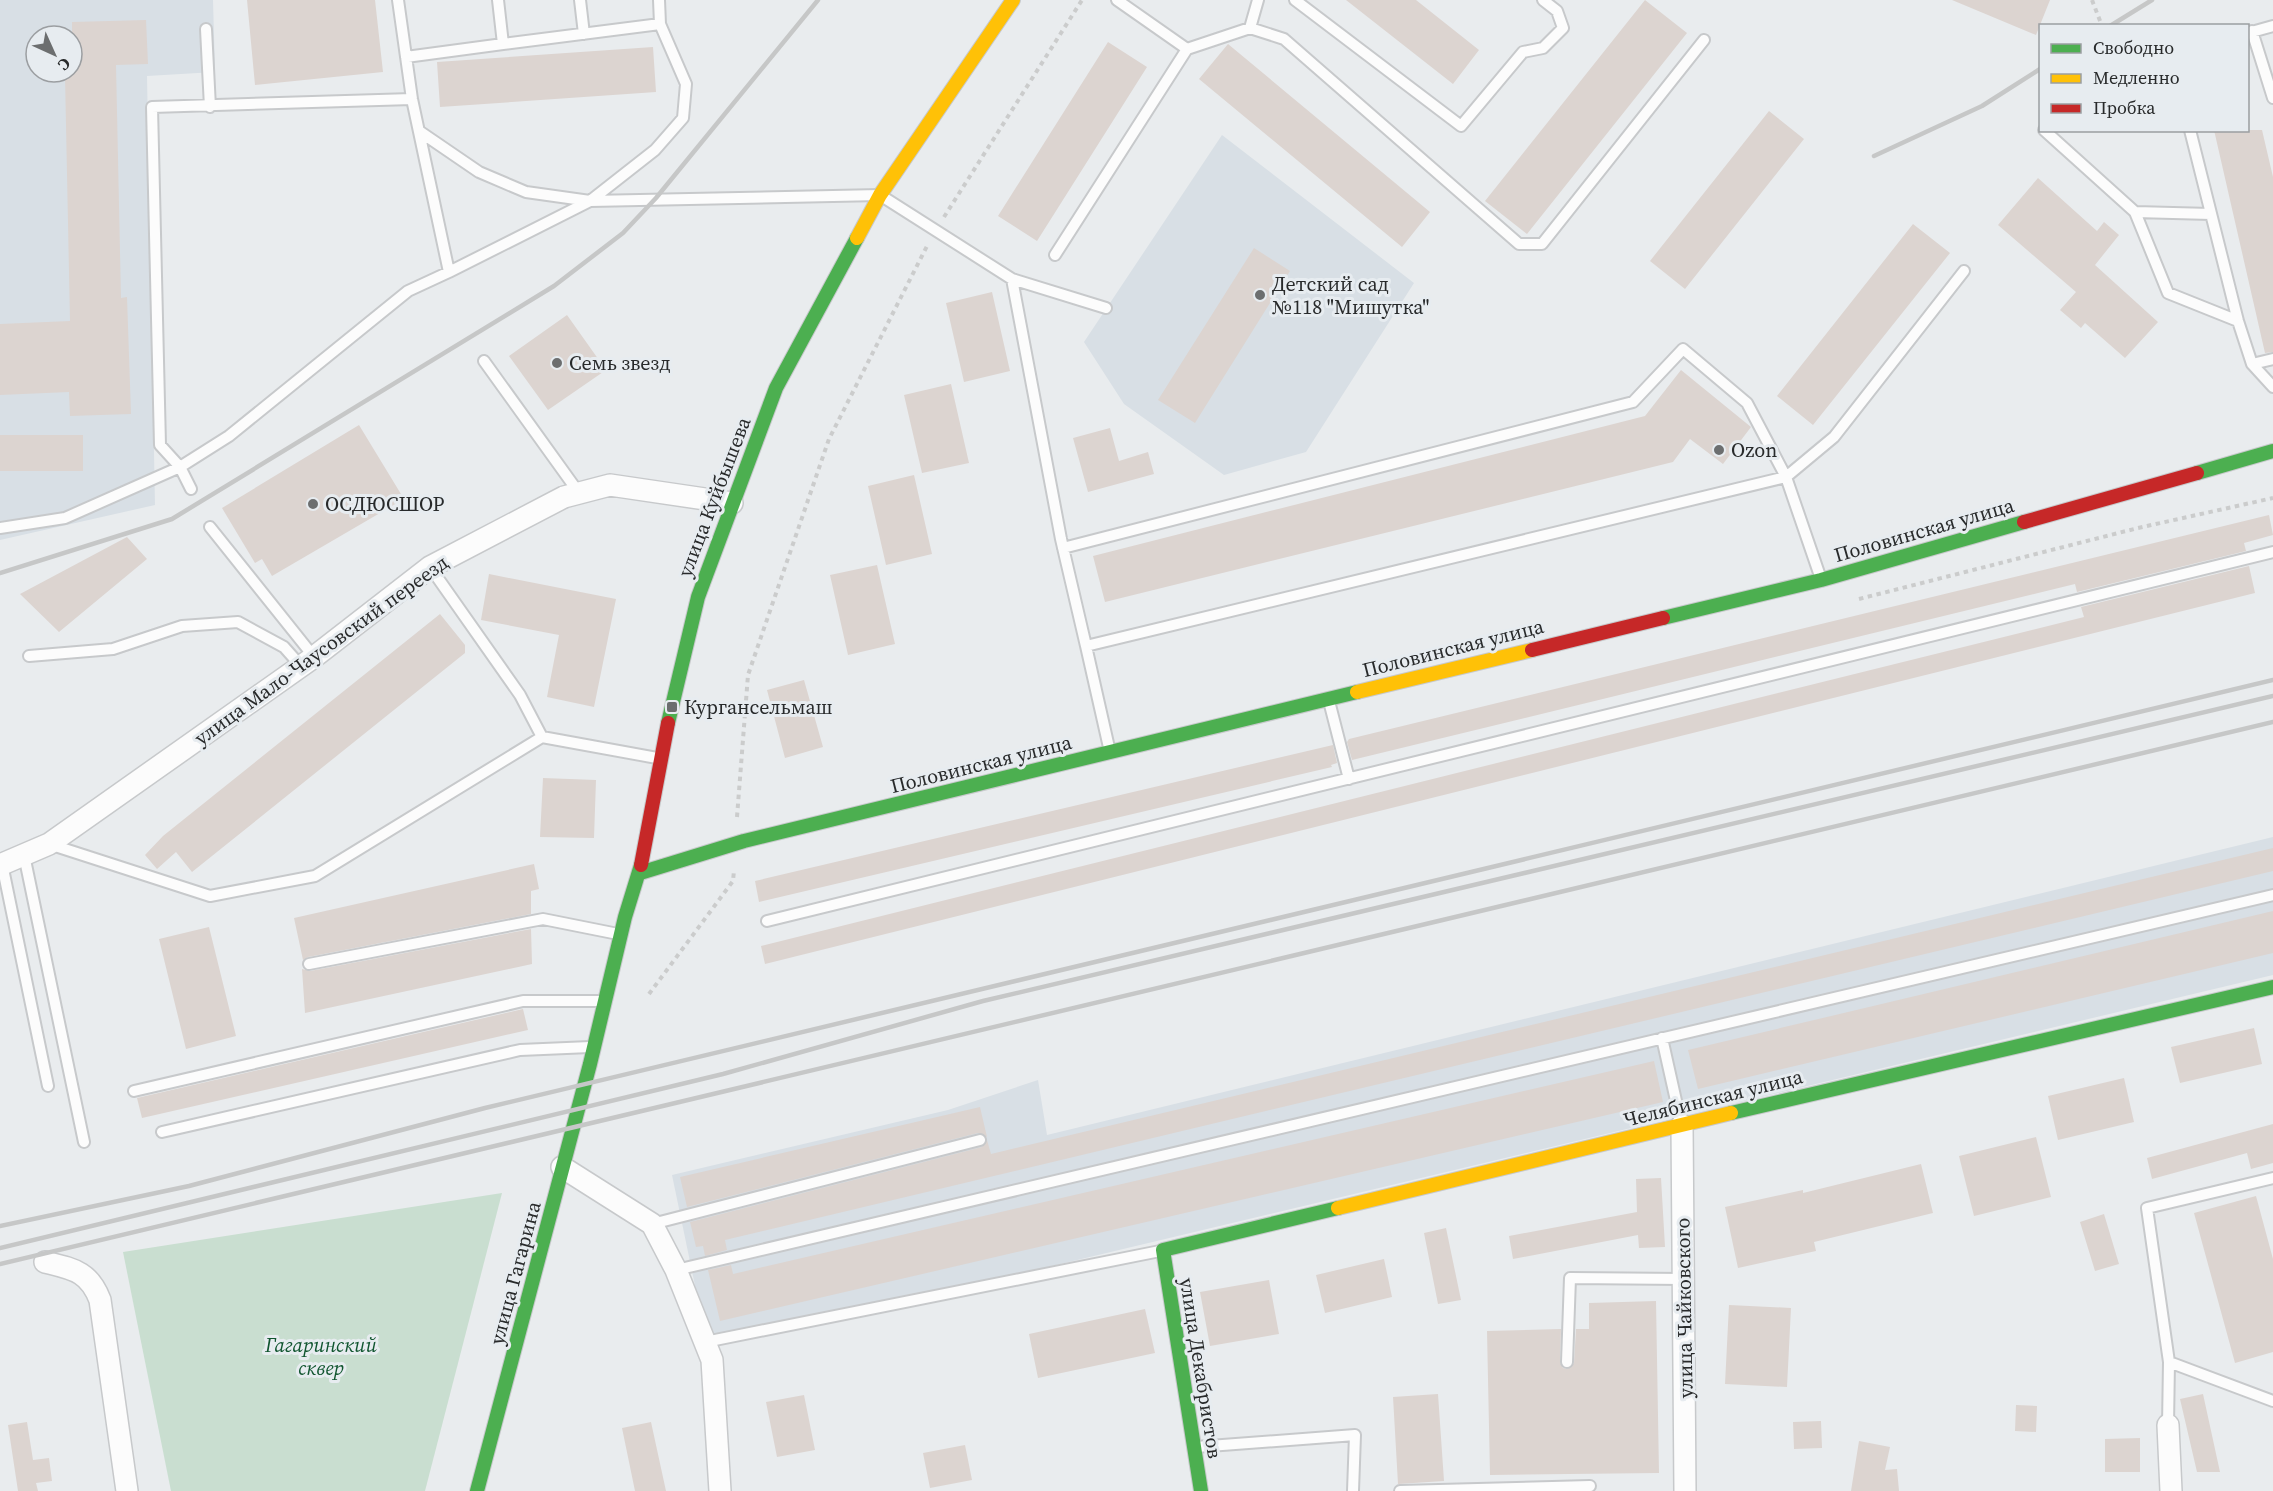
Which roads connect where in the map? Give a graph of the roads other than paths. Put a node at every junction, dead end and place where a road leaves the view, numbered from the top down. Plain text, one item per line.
1 (398, 0) edge
2 (498, 0) edge
3 (580, 0) edge
4 (659, 0) edge
5 (1013, 0) edge
6 (1117, 0) edge
7 (1258, 0) edge
8 (1295, 0) edge
9 (1543, 0) edge
10 (660, 24) junction
11 (2273, 26) edge
12 (1250, 28) junction
13 (206, 29) dead end
14 (2250, 32) edge
15 (584, 34) junction
16 (1704, 40) dead end
17 (503, 44) junction
18 (1186, 49) junction
19 (406, 57) junction
20 (2273, 98) edge
21 (412, 99) junction
22 (210, 106) junction
23 (419, 131) junction
24 (2046, 132) edge
25 (2190, 132) edge
26 (880, 195) junction
27 (590, 201) junction
28 (2135, 212) junction
29 (2211, 214) junction
30 (1054, 255) dead end
31 (1964, 271) dead end
32 (449, 272) junction
33 (1012, 279) junction
34 (1106, 308) dead end
35 (2238, 321) junction
36 (2273, 359) edge
37 (484, 361) dead end
38 (2252, 364) junction
39 (2273, 387) edge
40 (2273, 451) edge
41 (180, 467) junction
42 (1786, 477) junction
43 (191, 489) dead end
44 (579, 493) junction
45 (732, 503) junction
46 (210, 527) dead end
47 (0, 528) edge
48 (1063, 548) junction
49 (2273, 552) edge
50 (430, 567) junction
51 (1821, 580) junction
52 (1086, 646) junction
53 (29, 656) dead end
54 (307, 661) junction
55 (1329, 698) junction
56 (542, 737) junction
57 (1110, 752) junction
58 (659, 758) junction
59 (1349, 779) junction
60 (49, 844) junction
61 (24, 855) junction
62 (1, 864) edge
63 (640, 873) junction
64 (2273, 895) edge
65 (767, 921) dead end
66 (620, 934) junction
67 (309, 964) dead end
68 (2273, 987) edge
69 (605, 1000) junction
70 (1662, 1038) junction
71 (594, 1047) junction
72 (590, 1064) joint
73 (48, 1086) dead end
74 (135, 1091) dead end
75 (1682, 1125) junction
76 (162, 1132) dead end
77 (980, 1140) dead end
78 (84, 1142) dead end
79 (562, 1167) junction
80 (2273, 1178) edge
81 (652, 1224) junction
82 (1163, 1250) junction
83 (45, 1262) dead end
84 (676, 1270) junction
85 (1684, 1279) junction
86 (705, 1342) junction
87 (1567, 1362) dead end
88 (2169, 1362) junction
89 (2273, 1401) edge
90 (2168, 1425) joint
91 (1194, 1447) junction
92 (1590, 1486) dead end
93 (127, 1491) edge
94 (477, 1491) edge
95 (720, 1491) edge
96 (1201, 1491) edge
97 (1353, 1491) edge
98 (1400, 1491) edge
99 (1685, 1491) edge
100 (2171, 1491) edge

1 - 19 lane
2 - 17 lane
3 - 15 lane
4 - 10 lane
5 - 26 main road, улица Куйбышева
6 - 18 lane
7 - 12 lane
8 - 9 lane
10 - 15 lane
10 - 27 lane
11 - 14 lane
12 - 16 lane
12 - 18 lane
13 - 22 lane
14 - 20 lane
15 - 17 lane
17 - 19 lane
18 - 30 lane
19 - 21 lane
21 - 22 lane
21 - 23 lane
22 - 41 lane
23 - 27 lane
23 - 32 lane
24 - 28 lane
25 - 29 lane
26 - 27 lane
26 - 33 lane
26 - 45 main road, улица Куйбышева
27 - 32 lane
28 - 29 lane
28 - 35 lane
29 - 35 lane
31 - 42 lane
32 - 41 lane
33 - 34 lane
33 - 48 lane
35 - 38 lane
36 - 38 lane
37 - 44 lane
38 - 39 lane
40 - 51 main road, Половинская улица
41 - 43 lane
41 - 47 lane
42 - 48 lane
42 - 51 lane
42 - 52 lane
44 - 45 street, улица Мало-Чаусовский переезд
44 - 50 street, улица Мало-Чаусовский переезд
45 - 58 main road, улица Куйбышева
46 - 54 lane
48 - 52 lane
49 - 59 lane
50 - 54 street, улица Мало-Чаусовский переезд
50 - 56 lane
51 - 55 main road, Половинская улица
52 - 57 lane
53 - 54 lane
54 - 60 street, улица Мало-Чаусовский переезд
55 - 57 main road, Половинская улица
55 - 59 lane
56 - 58 lane
56 - 60 lane
57 - 63 main road, Половинская улица
58 - 63 main road, улица Куйбышева
59 - 65 lane
60 - 61 street, улица Мало-Чаусовский переезд
61 - 62 street, улица Мало-Чаусовский переезд
61 - 78 lane
62 - 73 lane
63 - 66 main road, улица Куйбышева
64 - 70 lane
66 - 67 lane
66 - 69 main road, улица Куйбышева
68 - 75 main road, Челябинская улица
69 - 71 main road, улица Куйбышева
69 - 74 lane
70 - 75 lane
70 - 84 lane
71 - 72 main road, улица Куйбышева
71 - 76 lane
72 - 79 main road, улица Гагарина
75 - 82 main road, Челябинская улица
75 - 85 street, улица Чайковского
77 - 81 lane
79 - 81 street
79 - 94 main road, улица Гагарина
80 - 88 lane
81 - 84 street
82 - 86 lane
82 - 91 main road, улица Декабристов
83 - 93 street
84 - 86 street
85 - 87 lane
85 - 99 street, улица Чайковского
86 - 95 street
88 - 89 lane
88 - 90 lane
90 - 100 street
91 - 96 main road, улица Декабристов
91 - 97 lane
92 - 98 lane

